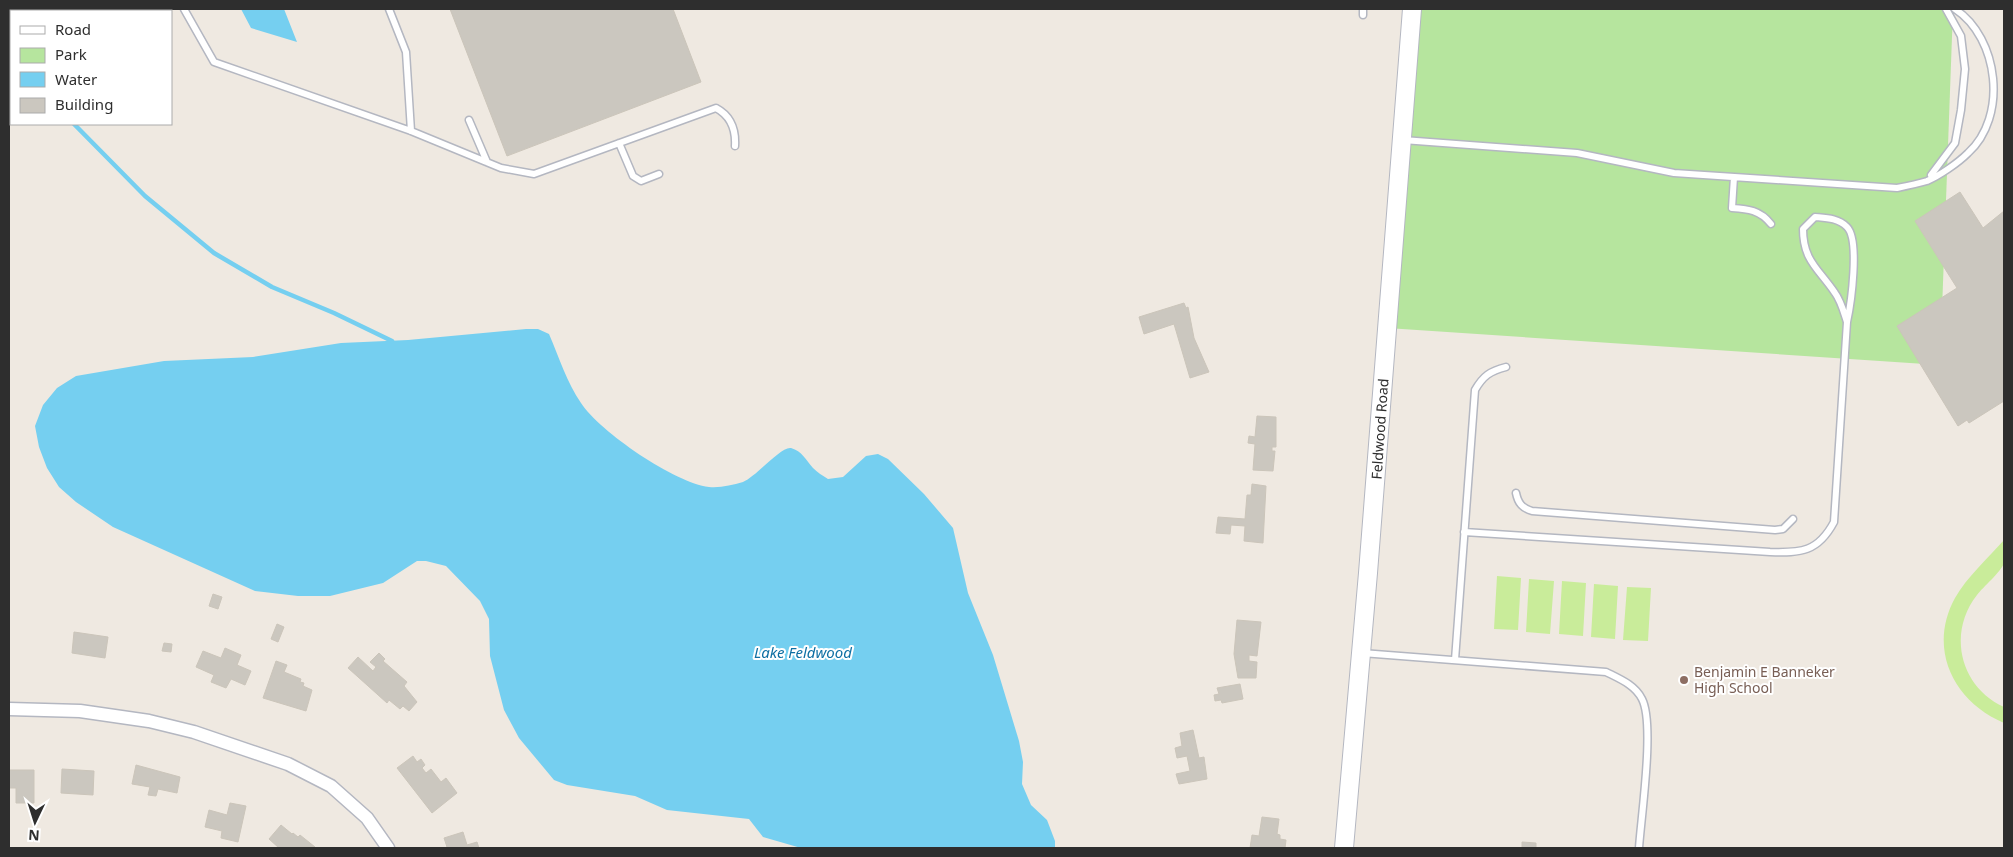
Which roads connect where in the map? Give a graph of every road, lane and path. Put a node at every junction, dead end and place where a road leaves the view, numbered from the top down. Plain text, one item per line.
1 (184, 9) edge
2 (390, 9) edge
3 (1412, 9) edge
4 (1946, 9) edge
5 (1955, 9) edge
6 (470, 120) dead end
7 (411, 131) junction
8 (1402, 140) junction
9 (619, 143) junction
10 (735, 146) dead end
11 (487, 162) junction
12 (660, 174) dead end
13 (1734, 177) junction
14 (1928, 181) junction
15 (1771, 224) dead end
16 (1847, 322) junction
17 (1506, 367) dead end
18 (1516, 493) dead end
19 (1794, 519) dead end
20 (1464, 532) junction
21 (1361, 653) junction
22 (1455, 660) junction
23 (9, 709) edge
24 (388, 848) edge
25 (1344, 848) edge
26 (1639, 848) edge

1 - 7 lane
2 - 7 lane
3 - 8 street, Feldwood Road
4 - 14 lane
5 - 14 lane
6 - 11 lane
7 - 11 lane
8 - 13 lane
8 - 21 street, Feldwood Road
9 - 10 lane
9 - 11 lane
9 - 12 lane
13 - 14 lane
13 - 15 lane
16 - 16 lane
16 - 20 lane
17 - 20 lane
18 - 19 lane
20 - 22 lane
21 - 22 lane
21 - 25 street, Feldwood Road
22 - 26 lane
23 - 24 street

